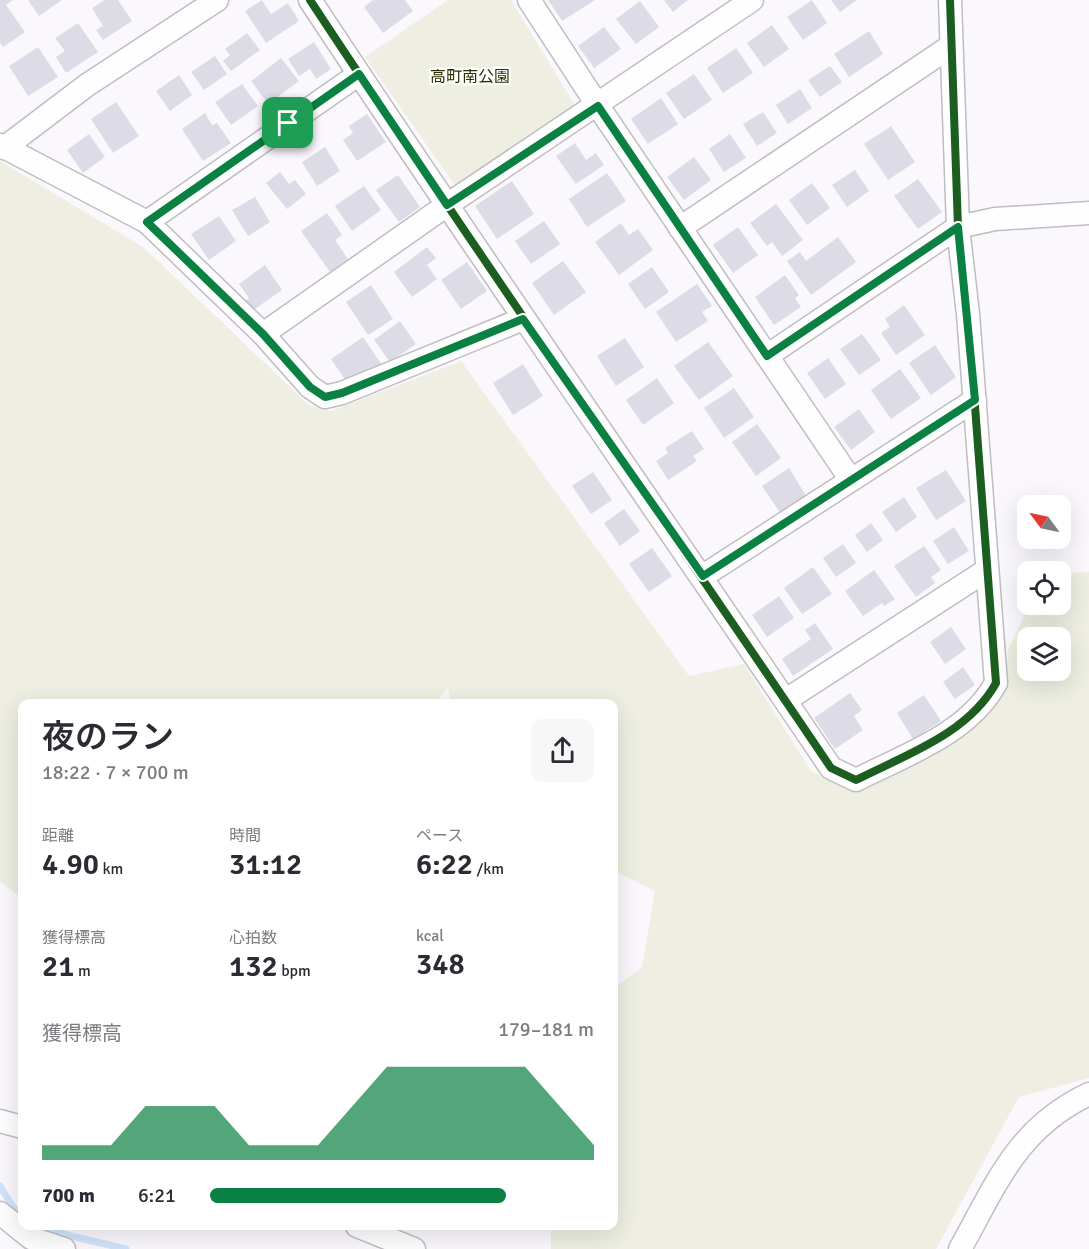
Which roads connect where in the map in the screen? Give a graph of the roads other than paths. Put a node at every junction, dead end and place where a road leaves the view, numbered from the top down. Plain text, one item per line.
1 (217, 0) edge
2 (310, 0) edge
3 (529, 0) edge
4 (752, 0) edge
5 (950, 0) edge
6 (951, 46) junction
7 (359, 74) junction
8 (598, 106) junction
9 (2, 147) edge
10 (447, 205) junction
11 (1089, 213) edge
12 (147, 222) junction
13 (958, 227) junction
14 (680, 228) junction
15 (523, 319) junction
16 (263, 334) junction
17 (767, 356) junction
18 (975, 400) junction
19 (851, 480) junction
20 (987, 570) junction
21 (703, 576) junction
22 (786, 700) junction
23 (1089, 1094) edge
24 (0, 1121) edge
25 (18, 1126) edge
26 (0, 1213) edge
27 (18, 1228) edge
28 (21, 1230) edge
29 (367, 1230) edge
30 (64, 1249) edge
31 (414, 1249) edge
32 (960, 1249) edge

1 - 9 street
2 - 7 street
3 - 8 street
4 - 8 street
5 - 6 street
6 - 13 street
6 - 14 street
7 - 10 street
7 - 12 street
8 - 10 street
8 - 14 street
9 - 12 street
10 - 15 street
10 - 16 street
11 - 13 street
12 - 16 street
13 - 17 street
13 - 18 street
14 - 17 street
15 - 16 street
15 - 21 street
17 - 19 street
18 - 19 street
18 - 20 street
19 - 21 street
20 - 22 street
20 - 22 street
21 - 22 street
23 - 32 street
24 - 25 street
26 - 27 street
28 - 30 street
29 - 31 street

